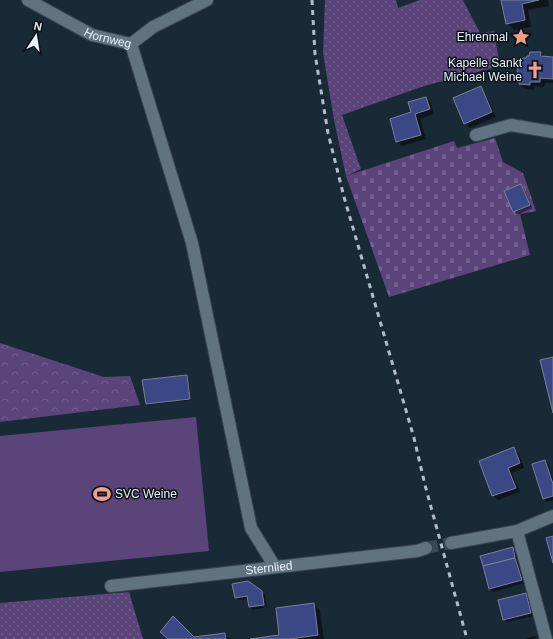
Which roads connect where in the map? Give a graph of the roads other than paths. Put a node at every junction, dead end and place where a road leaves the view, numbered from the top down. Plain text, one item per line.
1 (28, 0) edge
2 (207, 0) edge
3 (131, 44) junction
4 (553, 132) edge
5 (476, 135) dead end
6 (553, 516) edge
7 (517, 531) junction
8 (451, 543) tunnel mouth
9 (426, 548) tunnel mouth
10 (275, 567) junction
11 (111, 586) dead end
12 (546, 639) edge

1 - 3 street, Hornweg
2 - 3 street, Hornweg
3 - 10 street
4 - 5 street
6 - 7 street
7 - 8 street
7 - 12 street
9 - 10 street, Sternlied
10 - 11 street, Sternlied

